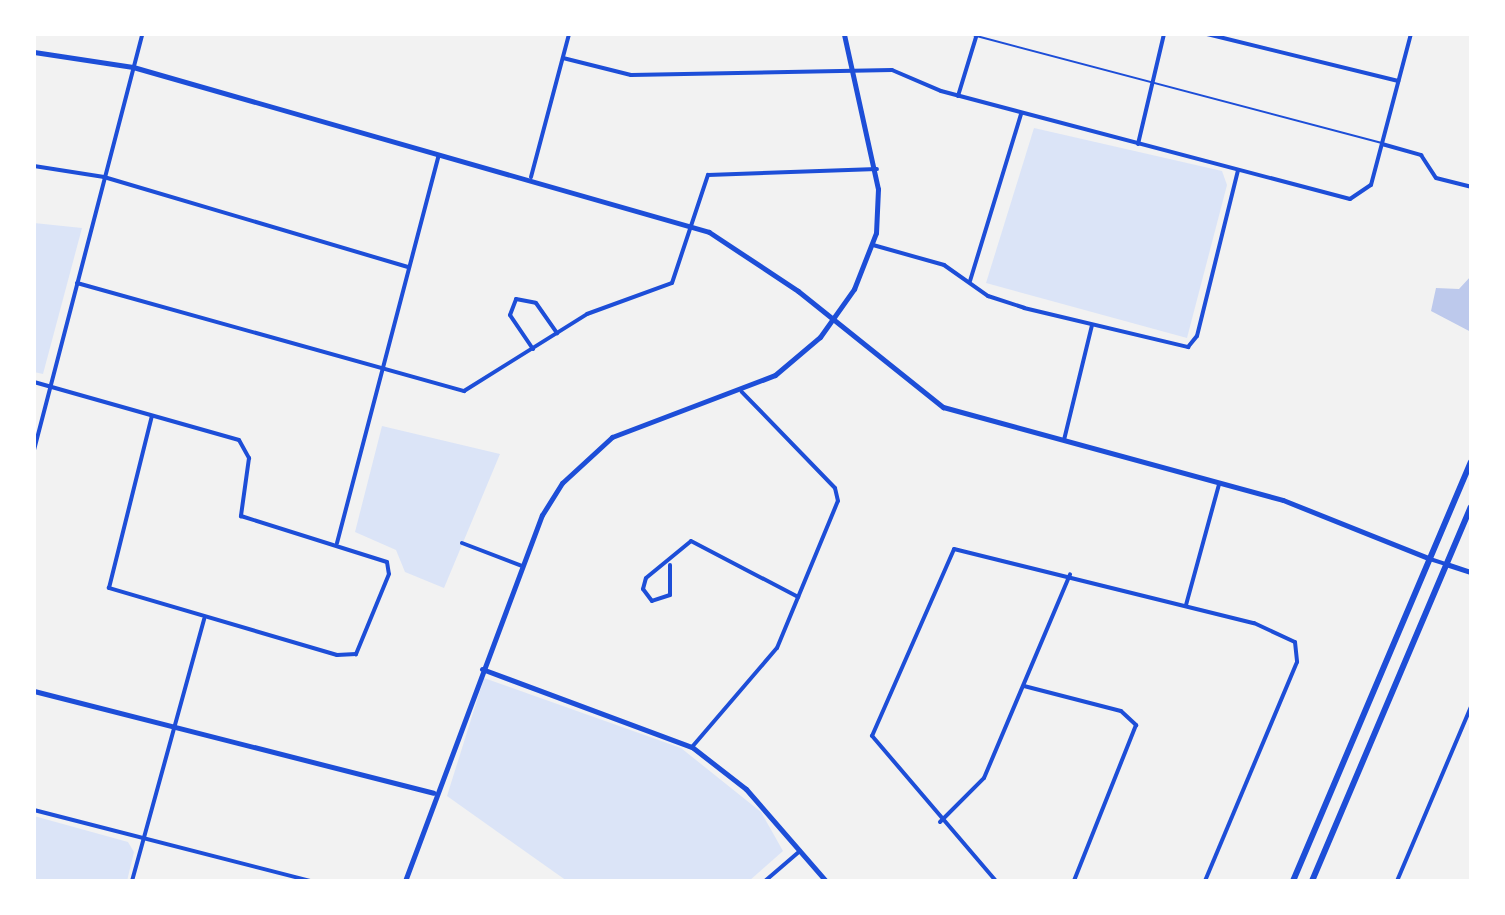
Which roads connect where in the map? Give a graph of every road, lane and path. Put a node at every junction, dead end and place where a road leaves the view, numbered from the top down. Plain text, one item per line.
1 (142, 34) edge
2 (569, 34) edge
3 (844, 34) edge
4 (969, 34) edge
5 (1164, 34) edge
6 (1207, 34) edge
7 (1411, 34) edge
8 (977, 35) edge
9 (34, 52) edge
10 (563, 58) junction
11 (133, 67) junction
12 (854, 70) junction
13 (1398, 81) junction
14 (1152, 82) junction
15 (958, 96) junction
16 (1021, 114) junction
17 (1138, 144) junction
18 (1382, 144) junction
19 (439, 152) junction
20 (34, 166) edge
21 (877, 169) junction
22 (1238, 170) junction
23 (104, 177) junction
24 (531, 177) junction
25 (1471, 187) edge
26 (688, 225) junction
27 (873, 245) junction
28 (408, 267) junction
29 (970, 281) junction
30 (77, 283) junction
31 (834, 319) junction
32 (1092, 325) junction
33 (557, 333) junction
34 (533, 349) junction
35 (382, 369) junction
36 (34, 382) edge
37 (51, 387) junction
38 (742, 392) junction
39 (152, 416) junction
40 (1064, 442) junction
41 (34, 450) edge
42 (1471, 462) edge
43 (1219, 484) junction
44 (1471, 507) edge
45 (337, 543) junction
46 (462, 543) dead end
47 (1428, 558) junction
48 (1445, 564) junction
49 (670, 565) junction
50 (522, 566) junction
51 (1471, 572) edge
52 (1070, 574) junction
53 (799, 597) junction
54 (1186, 605) junction
55 (204, 619) junction
56 (482, 669) junction
57 (1024, 686) junction
58 (34, 691) edge
59 (1471, 707) edge
60 (176, 728) junction
61 (692, 747) junction
62 (433, 793) junction
63 (34, 810) edge
64 (940, 822) junction
65 (144, 839) junction
66 (800, 851) junction
67 (132, 881) edge
68 (311, 881) edge
69 (405, 881) edge
70 (765, 881) edge
71 (826, 881) edge
72 (996, 881) edge
73 (1074, 881) edge
74 (1205, 881) edge
75 (1293, 881) edge
76 (1312, 881) edge
77 (1397, 881) edge

1 - 11 street
2 - 10 street
3 - 12 street
4 - 8 lane
5 - 14 street
6 - 13 street
7 - 13 street
8 - 14 lane
8 - 15 street
9 - 11 street
10 - 12 street
10 - 24 street
11 - 19 street
11 - 23 street
12 - 15 street
12 - 21 street
13 - 18 street
14 - 17 street
14 - 18 lane
15 - 16 street
16 - 17 street
16 - 29 street
17 - 22 street
18 - 22 street
18 - 25 street
19 - 24 street
19 - 28 street
20 - 23 street
21 - 26 street
21 - 27 street
22 - 32 street
23 - 28 street
23 - 30 street
24 - 26 street
26 - 31 street
26 - 33 street
27 - 29 street
27 - 31 street
28 - 35 street
29 - 32 street
30 - 35 street
30 - 37 street
31 - 38 street
31 - 40 street
32 - 40 street
33 - 34 street
33 - 34 street
34 - 35 street
35 - 45 street
36 - 37 street
37 - 39 street
37 - 41 street
38 - 50 street
38 - 53 street
39 - 45 street
39 - 55 street
40 - 43 street
42 - 47 main road
43 - 47 street
43 - 54 street
44 - 48 main road
45 - 55 street
46 - 50 street
47 - 48 street
47 - 75 main road
48 - 51 street
48 - 76 main road
49 - 49 street
49 - 53 street
50 - 56 street
52 - 54 street
52 - 57 street
52 - 64 street
53 - 61 street
54 - 74 street
55 - 60 street
56 - 61 street
56 - 62 street
57 - 64 street
57 - 73 street
58 - 60 street
59 - 77 street
60 - 62 street
60 - 65 street
61 - 66 street
62 - 69 street
63 - 65 street
64 - 72 street
65 - 67 street
65 - 68 street
66 - 70 street
66 - 71 street

